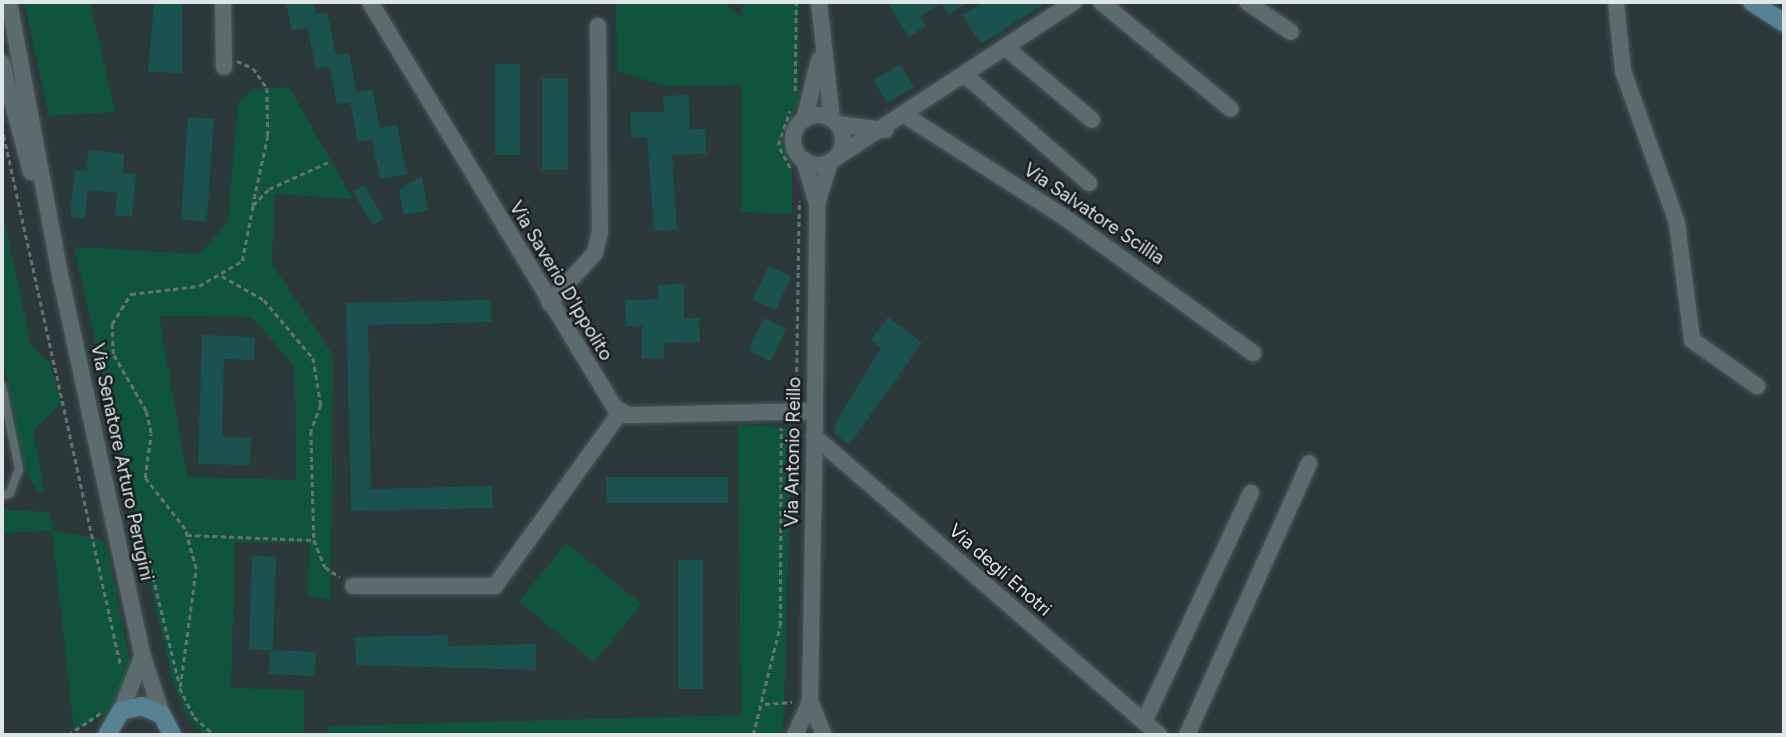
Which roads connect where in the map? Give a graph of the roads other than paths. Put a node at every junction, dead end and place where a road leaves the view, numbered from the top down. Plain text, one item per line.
1 (9, 2) edge
2 (223, 2) edge
3 (370, 2) edge
4 (819, 2) edge
5 (1074, 2) edge
6 (1101, 2) edge
7 (1247, 2) edge
8 (1616, 2) edge
9 (1752, 2) edge
10 (1784, 23) edge
11 (598, 26) dead end
12 (1291, 32) dead end
13 (1006, 48) junction
14 (821, 54) junction
15 (224, 61) road end
16 (2, 63) edge
17 (966, 76) junction
18 (1231, 109) dead end
19 (906, 116) junction
20 (804, 120) junction
21 (1092, 120) dead end
22 (834, 122) junction
23 (886, 130) junction
24 (834, 159) junction
25 (804, 160) junction
26 (1089, 183) dead end
27 (817, 204) junction
28 (61, 279) junction
29 (549, 303) junction
30 (1253, 353) dead end
31 (2, 386) edge
32 (1757, 386) dead end
33 (621, 411) junction
34 (815, 411) junction
35 (814, 436) junction
36 (1309, 463) dead end
37 (1251, 493) dead end
38 (2, 496) edge
39 (353, 586) road end
40 (142, 654) junction
41 (810, 701) junction
42 (115, 708) junction
43 (162, 715) junction
44 (1144, 722) junction
45 (105, 733) edge
46 (172, 735) edge
47 (795, 735) edge
48 (824, 735) edge
49 (1159, 735) edge
50 (1187, 735) edge

1 - 28 street, Via Senatore Arturo Perugini
2 - 15 street
3 - 29 street, Via Saverio D'Ippolito
4 - 14 street
5 - 13 street
6 - 18 street
7 - 12 street
8 - 32 street
9 - 10 main road
11 - 29 street
13 - 17 street
13 - 21 street
14 - 20 street
14 - 22 street
16 - 28 street, Via Senatore Arturo Perugini
17 - 19 street
17 - 26 street
19 - 23 street
19 - 30 street, Via Salvatore Scillìa
20 - 22 street
20 - 25 street
22 - 23 street
22 - 24 street
23 - 24 street
24 - 25 street
24 - 27 street, Via Antonio Reillo
25 - 27 street, Via Antonio Reillo
27 - 34 street, Via Antonio Reillo
28 - 40 street, Via Senatore Arturo Perugini
29 - 33 street, Via Saverio D'Ippolito
31 - 38 lane
33 - 34 street
33 - 39 street
34 - 35 street, Via Antonio Reillo
35 - 41 street, Via Antonio Reillo
35 - 44 street, Via degli Enotri
36 - 50 street
37 - 44 street
40 - 42 street
40 - 43 street, Via Senatore Arturo Perugini
41 - 47 street, Via Antonio Reillo
41 - 48 street, Via Antonio Reillo
42 - 43 main road
42 - 45 main road
43 - 46 main road
44 - 49 street, Via degli Enotri

